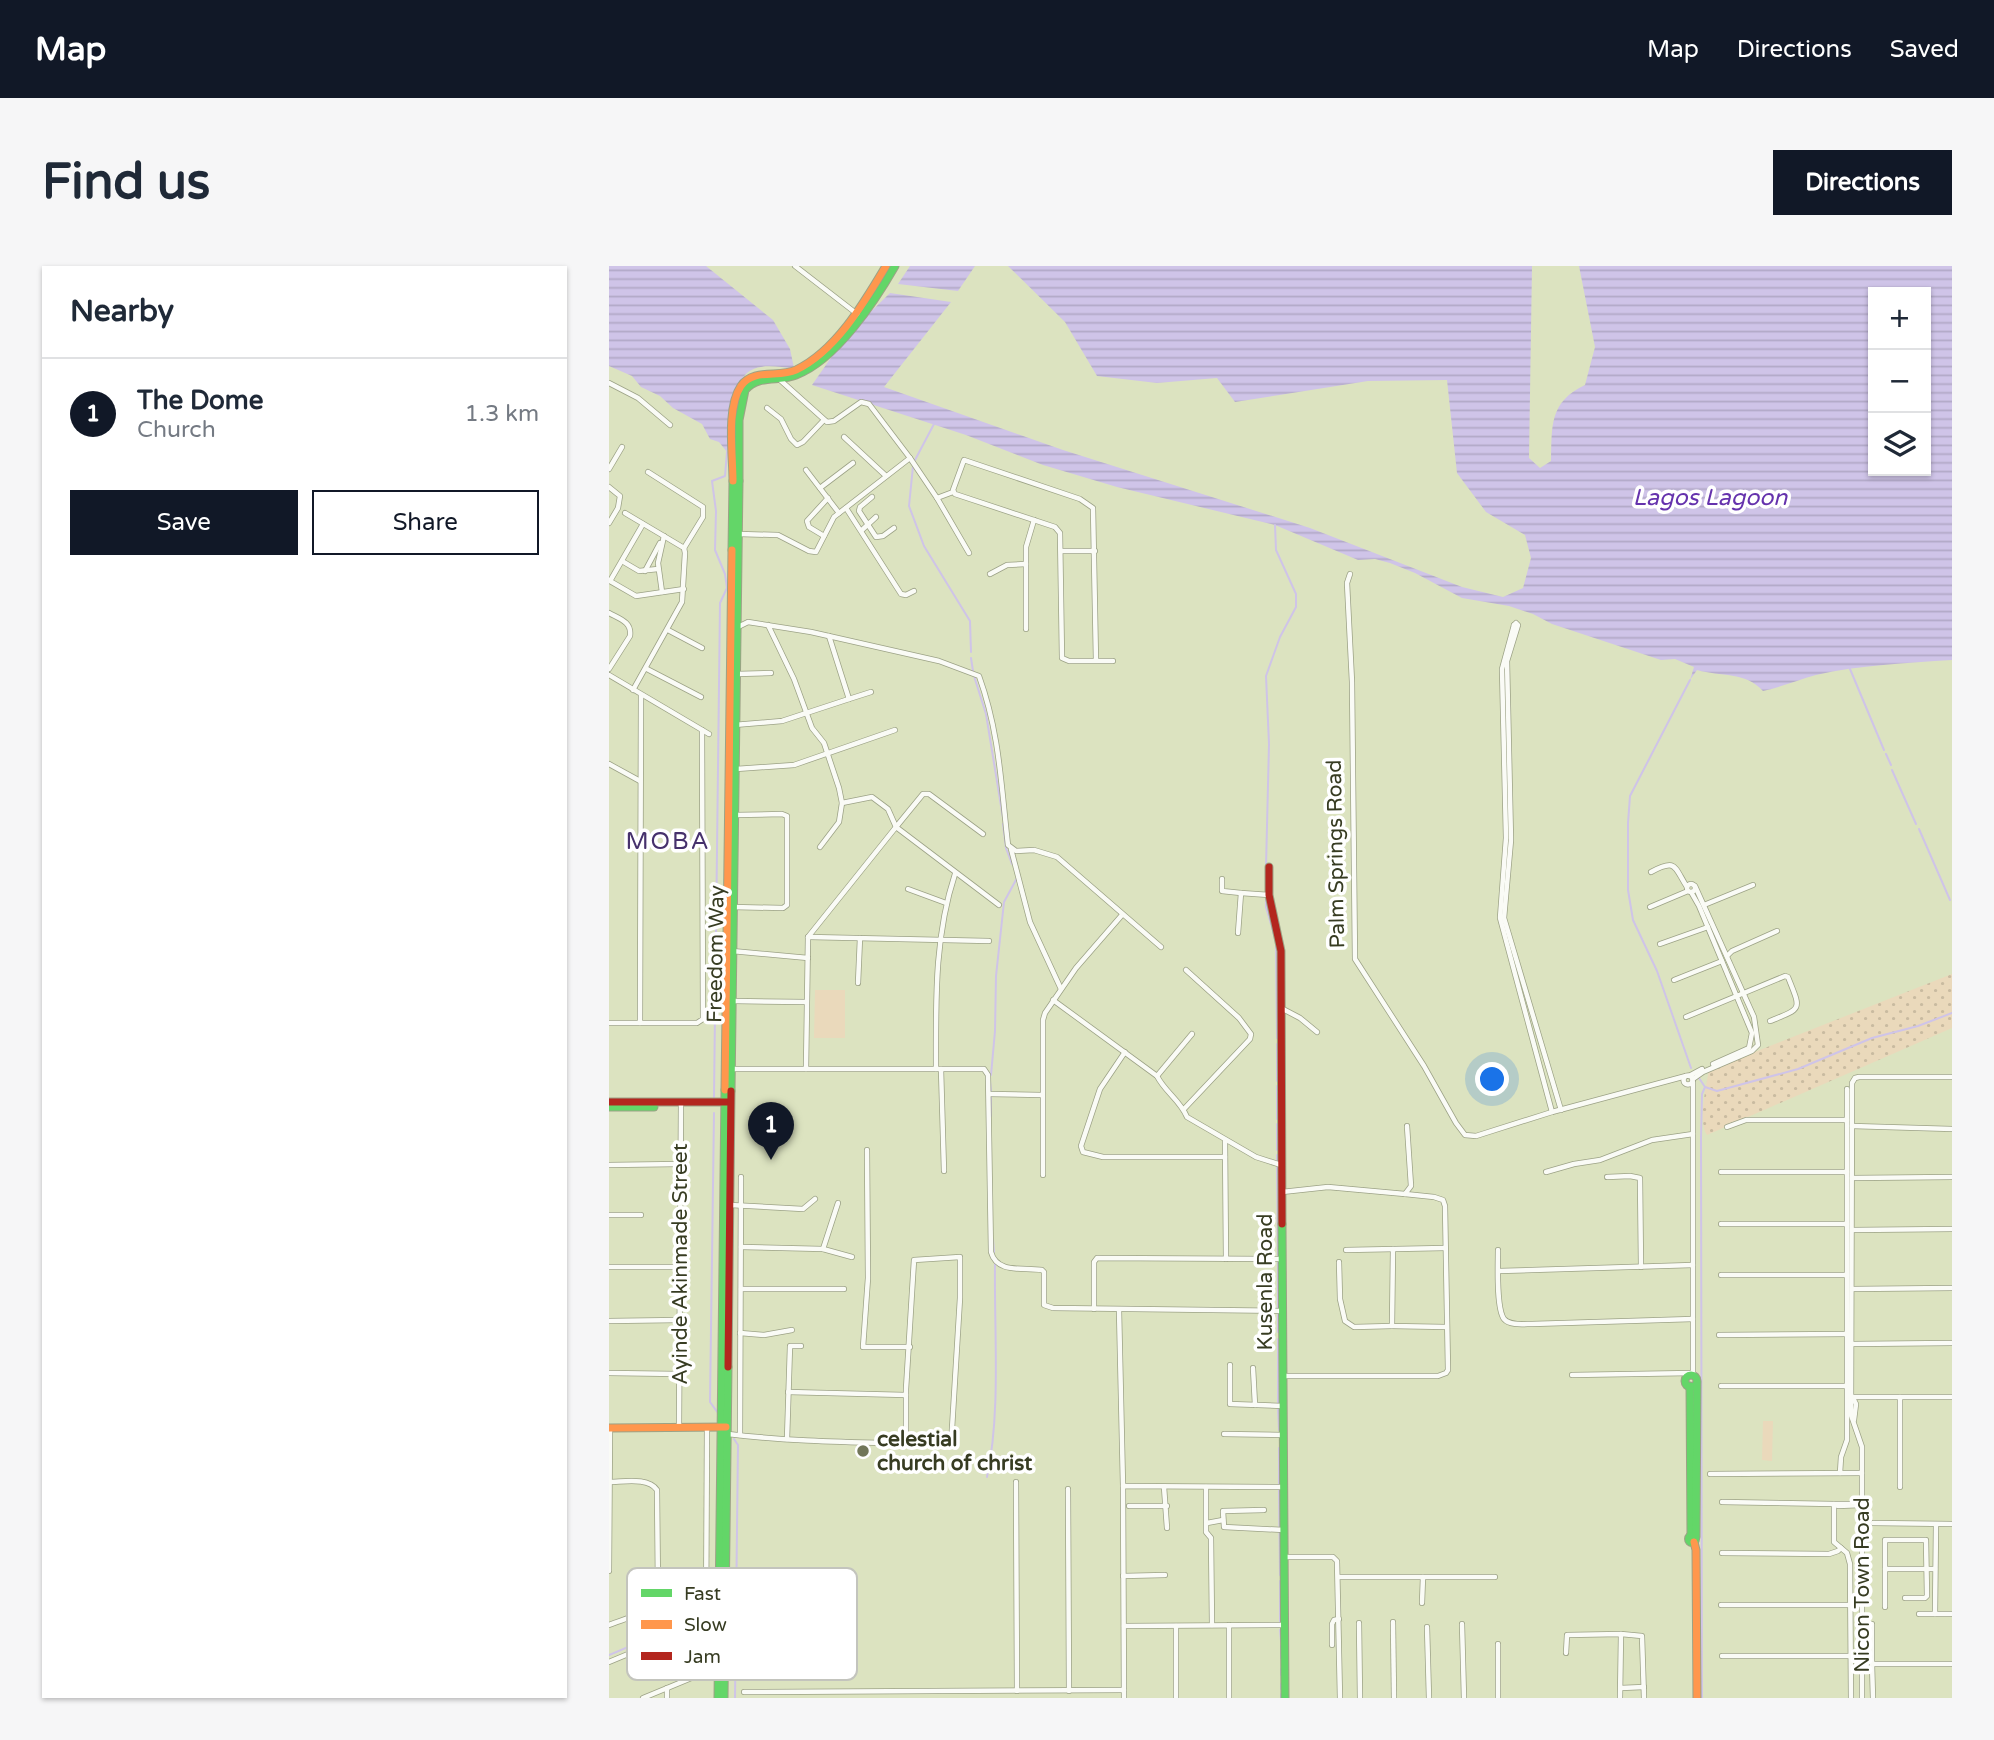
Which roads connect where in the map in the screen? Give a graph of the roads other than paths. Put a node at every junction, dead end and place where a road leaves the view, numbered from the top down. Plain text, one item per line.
1 (796, 266) edge
2 (886, 266) edge
3 (895, 266) edge
4 (858, 314) junction
5 (779, 379) junction
6 (609, 383) edge
7 (739, 398) junction
8 (767, 408) dead end
9 (824, 420) junction
10 (670, 425) dead end
11 (844, 437) dead end
12 (622, 447) dead end
13 (910, 458) junction
14 (853, 463) dead end
15 (609, 469) edge
16 (806, 470) dead end
17 (647, 472) dead end
18 (885, 476) junction
19 (736, 481) junction
20 (609, 486) edge
21 (820, 488) junction
22 (953, 492) junction
23 (828, 498) junction
24 (872, 498) dead end
25 (937, 498) junction
26 (846, 508) junction
27 (625, 513) dead end
28 (839, 513) junction
29 (876, 517) dead end
30 (1034, 520) junction
31 (609, 523) edge
32 (643, 524) junction
33 (869, 524) junction
34 (894, 528) dead end
35 (862, 530) junction
36 (739, 534) junction
37 (664, 536) junction
38 (824, 536) junction
39 (684, 548) junction
40 (1061, 551) junction
41 (1095, 551) junction
42 (969, 553) dead end
43 (622, 561) junction
44 (1026, 565) junction
45 (658, 569) junction
46 (645, 571) junction
47 (1350, 574) dead end
48 (990, 575) dead end
49 (609, 582) edge
50 (684, 589) junction
51 (914, 591) dead end
52 (662, 592) junction
53 (609, 613) edge
54 (768, 625) junction
55 (737, 628) junction
56 (1026, 629) dead end
57 (669, 630) junction
58 (829, 636) junction
59 (702, 649) dead end
60 (1096, 661) junction
61 (1113, 661) dead end
62 (646, 668) junction
63 (609, 669) edge
64 (771, 673) dead end
65 (737, 674) junction
66 (609, 675) edge
67 (633, 690) junction
68 (871, 692) dead end
69 (641, 695) junction
70 (701, 697) dead end
71 (849, 699) junction
72 (806, 713) junction
73 (733, 725) junction
74 (702, 730) junction
75 (895, 730) dead end
76 (709, 734) dead end
77 (828, 755) junction
78 (609, 764) edge
79 (736, 769) junction
80 (640, 781) junction
81 (842, 803) junction
82 (735, 815) junction
83 (896, 827) junction
84 (983, 834) dead end
85 (820, 847) dead end
86 (1011, 849) junction
87 (1269, 867) dead end
88 (1651, 872) dead end
89 (955, 874) junction
90 (1222, 879) dead end
91 (1753, 885) dead end
92 (1689, 887) junction
93 (908, 889) dead end
94 (1241, 893) junction
95 (1267, 894) junction
96 (946, 904) junction
97 (999, 905) dead end
98 (1704, 905) junction
99 (731, 907) junction
100 (1650, 907) dead end
101 (1122, 915) junction
102 (1708, 927) junction
103 (1776, 931) dead end
104 (1238, 933) dead end
105 (808, 937) junction
106 (860, 938) junction
107 (940, 938) junction
108 (989, 941) dead end
109 (1661, 944) dead end
110 (1161, 947) dead end
111 (731, 951) junction
112 (808, 958) junction
113 (1724, 958) junction
114 (1187, 970) dead end
115 (1674, 980) dead end
116 (858, 983) dead end
117 (1061, 990) junction
118 (1740, 995) junction
119 (1053, 1000) junction
120 (734, 1001) junction
121 (806, 1002) junction
122 (1281, 1008) junction
123 (1686, 1017) dead end
124 (1770, 1021) dead end
125 (609, 1023) edge
126 (640, 1023) junction
127 (1317, 1032) dead end
128 (1192, 1034) dead end
129 (1125, 1052) junction
130 (732, 1069) junction
131 (806, 1069) junction
132 (938, 1069) junction
133 (1157, 1076) junction
134 (1952, 1077) edge
135 (1689, 1080) junction
136 (1847, 1089) dead end
137 (1557, 1091) junction
138 (989, 1094) junction
139 (1548, 1094) junction
140 (1041, 1095) junction
141 (609, 1105) edge
142 (681, 1105) junction
143 (728, 1105) junction
144 (1184, 1109) junction
145 (1561, 1110) junction
146 (1552, 1112) junction
147 (1847, 1120) junction
148 (1407, 1126) dead end
149 (1852, 1126) junction
150 (1727, 1127) dead end
151 (1952, 1129) edge
152 (1693, 1134) junction
153 (1225, 1140) junction
154 (867, 1150) dead end
155 (1225, 1157) junction
156 (680, 1164) junction
157 (609, 1165) edge
158 (1281, 1165) junction
159 (944, 1171) dead end
160 (1546, 1172) dead end
161 (1721, 1172) dead end
162 (1847, 1172) junction
163 (1042, 1175) dead end
164 (741, 1177) dead end
165 (1607, 1177) dead end
166 (1952, 1177) edge
167 (1852, 1178) junction
168 (1281, 1192) junction
169 (1405, 1194) junction
170 (815, 1199) dead end
171 (838, 1203) dead end
172 (730, 1205) junction
173 (742, 1205) junction
174 (641, 1214) dead end
175 (609, 1215) edge
176 (1721, 1224) dead end
177 (1847, 1224) junction
178 (1952, 1229) edge
179 (1852, 1230) junction
180 (741, 1247) junction
181 (1445, 1248) junction
182 (823, 1249) junction
183 (1393, 1249) junction
184 (1346, 1250) dead end
185 (1498, 1250) dead end
186 (852, 1257) dead end
187 (1226, 1259) junction
188 (1282, 1259) junction
189 (1339, 1262) dead end
190 (1693, 1265) junction
191 (680, 1266) junction
192 (609, 1267) edge
193 (1641, 1268) junction
194 (1499, 1271) junction
195 (1721, 1275) dead end
196 (1847, 1275) junction
197 (1952, 1288) edge
198 (741, 1289) junction
199 (844, 1289) dead end
200 (1853, 1289) junction
201 (1094, 1309) junction
202 (1119, 1310) junction
203 (1282, 1311) junction
204 (1693, 1319) junction
205 (680, 1320) junction
206 (609, 1321) edge
207 (1392, 1326) junction
208 (1446, 1327) junction
209 (792, 1330) dead end
210 (740, 1333) junction
211 (1847, 1334) junction
212 (1719, 1335) dead end
213 (1952, 1343) edge
214 (1853, 1344) junction
215 (801, 1346) dead end
216 (910, 1347) junction
217 (1230, 1365) dead end
218 (1253, 1368) dead end
219 (609, 1373) edge
220 (679, 1374) junction
221 (1693, 1374) junction
222 (1572, 1375) dead end
223 (1283, 1376) junction
224 (1721, 1386) dead end
225 (1847, 1386) junction
226 (788, 1392) junction
227 (906, 1395) junction
228 (1853, 1397) junction
229 (1900, 1397) junction
230 (1952, 1397) edge
231 (1255, 1405) junction
232 (1283, 1406) junction
233 (679, 1427) junction
234 (707, 1427) junction
235 (610, 1428) edge
236 (726, 1429) junction
237 (1224, 1434) dead end
238 (740, 1435) junction
239 (1283, 1435) junction
240 (787, 1439) junction
241 (905, 1444) junction
242 (1840, 1473) junction
243 (1862, 1473) junction
244 (1710, 1474) dead end
245 (609, 1482) edge
246 (1016, 1482) dead end
247 (1123, 1486) junction
248 (1164, 1487) junction
249 (1206, 1487) junction
250 (1283, 1487) junction
251 (1900, 1487) dead end
252 (1067, 1489) dead end
253 (1722, 1502) dead end
254 (1834, 1504) junction
255 (1862, 1504) junction
256 (1129, 1506) dead end
257 (1167, 1506) junction
258 (1264, 1510) dead end
259 (1223, 1520) junction
260 (1206, 1522) junction
261 (1873, 1523) dead end
262 (1952, 1524) edge
263 (1936, 1525) junction
264 (1167, 1528) dead end
265 (1283, 1530) junction
266 (1841, 1548) junction
267 (1721, 1553) dead end
268 (1284, 1557) junction
269 (658, 1568) edge
270 (706, 1568) edge
271 (722, 1568) edge
272 (724, 1568) edge
273 (1885, 1569) junction
274 (1935, 1569) junction
275 (1927, 1570) junction
276 (609, 1571) edge
277 (1165, 1575) dead end
278 (1123, 1576) junction
279 (1339, 1577) junction
280 (1423, 1577) junction
281 (1495, 1577) dead end
282 (1905, 1598) dead end
283 (1422, 1602) dead end
284 (1721, 1605) dead end
285 (1850, 1605) junction
286 (1885, 1607) dead end
287 (1919, 1614) dead end
288 (1935, 1614) junction
289 (1952, 1614) edge
290 (627, 1617) edge
291 (1339, 1619) junction
292 (1393, 1622) dead end
293 (1359, 1623) dead end
294 (1462, 1624) dead end
295 (1872, 1624) dead end
296 (609, 1625) edge
297 (1212, 1625) junction
298 (1229, 1625) junction
299 (1284, 1625) junction
300 (1124, 1626) junction
301 (1176, 1626) junction
302 (1427, 1627) dead end
303 (1621, 1634) junction
304 (1498, 1644) dead end
305 (1332, 1645) dead end
306 (1566, 1653) dead end
307 (627, 1654) edge
308 (1722, 1656) dead end
309 (1850, 1656) junction
310 (609, 1662) edge
311 (1872, 1664) junction
312 (1952, 1664) edge
313 (686, 1680) edge
314 (720, 1680) edge
315 (723, 1680) edge
316 (1644, 1687) junction
317 (667, 1688) junction
318 (1621, 1688) junction
319 (1124, 1690) junction
320 (1017, 1691) junction
321 (1069, 1691) junction
322 (744, 1692) dead end
323 (977, 1695) edge
324 (643, 1698) edge
325 (667, 1698) edge
326 (718, 1698) edge
327 (724, 1698) edge
328 (1124, 1698) edge
329 (1176, 1698) edge
330 (1230, 1698) edge
331 (1285, 1698) edge
332 (1340, 1698) edge
333 (1360, 1698) edge
334 (1394, 1698) edge
335 (1429, 1698) edge
336 (1464, 1698) edge
337 (1498, 1698) edge
338 (1621, 1698) edge
339 (1644, 1698) edge
340 (1697, 1698) edge
341 (1851, 1698) edge
342 (1862, 1698) edge
343 (1873, 1698) edge

1 - 4 street
2 - 4 main road
3 - 4 main road
4 - 5 main road
4 - 7 main road
5 - 7 main road
5 - 9 street
6 - 10 street
7 - 19 main road
8 - 9 street
9 - 13 street
11 - 18 street
12 - 15 street
13 - 18 street
13 - 25 street
14 - 21 street
16 - 21 street
17 - 39 street
18 - 26 street
19 - 36 main road, Freedom Way
19 - 73 main road, Freedom Way
20 - 31 street
21 - 23 street
22 - 25 street
22 - 30 street
22 - 41 street
23 - 28 street
23 - 38 street
24 - 33 street
25 - 42 street
26 - 28 street
26 - 35 street
27 - 32 street
28 - 38 street
29 - 33 street
30 - 40 street
30 - 44 street
32 - 37 street
32 - 43 street
33 - 34 street
33 - 35 street
35 - 51 street
36 - 38 street
36 - 55 main road, Freedom Way
37 - 39 street
37 - 45 street
37 - 46 street
39 - 50 street
40 - 41 street
40 - 60 street
41 - 60 street
43 - 46 street
43 - 49 street
44 - 48 street
44 - 56 street
45 - 46 street
45 - 52 street
47 - 146 street, Palm Springs Road
49 - 52 street
50 - 52 street
50 - 57 street
53 - 63 street
54 - 55 street
54 - 58 street
54 - 72 street
55 - 65 main road, Freedom Way
57 - 59 street
57 - 62 street
58 - 71 street
58 - 86 street
60 - 61 street
62 - 67 street
62 - 70 street
64 - 65 street
65 - 73 main road, Freedom Way
66 - 67 street
67 - 69 street
68 - 71 street
69 - 74 street
69 - 80 street
71 - 72 street
72 - 73 street
72 - 77 street
73 - 79 main road, Freedom Way
73 - 99 main road, Freedom Way
74 - 76 street
74 - 126 street
75 - 77 street
77 - 79 street
77 - 81 street
78 - 80 street
79 - 82 main road, Freedom Way
80 - 126 street
81 - 83 street
81 - 85 street
82 - 99 main road, Freedom Way
82 - 99 street
83 - 84 street
83 - 89 street
83 - 105 street
86 - 101 street
86 - 117 street
87 - 95 main road, Kusenla Road
88 - 92 street
89 - 96 street
89 - 97 street
90 - 94 street
91 - 98 street
92 - 98 street
92 - 100 street
92 - 102 street
93 - 96 street
94 - 95 street
94 - 104 street
95 - 122 main road, Kusenla Road
96 - 107 street
98 - 113 street
99 - 111 main road, Freedom Way
101 - 110 street
101 - 117 street
102 - 109 street
102 - 113 street
103 - 113 street
105 - 106 street
105 - 112 street
106 - 107 street
106 - 116 street
107 - 108 street
107 - 132 street
111 - 112 street
111 - 120 main road, Freedom Way
111 - 143 main road, Freedom Way
112 - 121 street
113 - 115 street
113 - 118 street
114 - 144 street
117 - 119 street
118 - 123 street
118 - 124 street
118 - 135 street
119 - 129 street
119 - 140 street
120 - 121 street
120 - 130 main road, Freedom Way
121 - 131 street
122 - 127 street
122 - 158 main road, Kusenla Road
125 - 126 street
128 - 133 street
129 - 133 street
129 - 155 street
130 - 131 street
130 - 143 main road, Freedom Way
131 - 132 street
132 - 138 street
132 - 159 street
133 - 144 street
134 - 149 street, Nicon Town Road
135 - 145 street, Palm Springs Road
135 - 152 street
136 - 147 street
137 - 139 street
137 - 139 street
137 - 145 street
138 - 140 street
138 - 201 street
139 - 146 street
140 - 163 street
141 - 142 main road
142 - 143 main road
142 - 156 street, Ayinde Akinmade Street
143 - 172 main road, Freedom Way
143 - 236 main road, Freedom Way
144 - 153 street
145 - 146 street, Palm Springs Road
147 - 150 street
147 - 162 street
148 - 169 street
149 - 151 street
149 - 167 street, Nicon Town Road
152 - 160 street
152 - 190 street
153 - 155 street
153 - 158 street
154 - 216 street
155 - 187 street
156 - 157 street
156 - 191 street, Ayinde Akinmade Street
158 - 168 main road, Kusenla Road
161 - 162 street
162 - 177 street
164 - 173 street
165 - 193 street
166 - 167 street
167 - 179 street, Nicon Town Road
168 - 169 street
168 - 188 main road, Kusenla Road
169 - 181 street
170 - 173 street
171 - 182 street
172 - 173 street
172 - 236 main road, Freedom Way
173 - 180 street
174 - 175 street
176 - 177 street
177 - 196 street
178 - 179 street
179 - 200 street, Nicon Town Road
180 - 182 street
180 - 198 street
181 - 183 street
181 - 208 street
182 - 186 street
183 - 184 street
183 - 207 street
185 - 194 street
187 - 188 street
187 - 201 street
188 - 203 main road, Kusenla Road
189 - 207 street
190 - 193 street
190 - 204 street
191 - 192 street
191 - 205 street, Ayinde Akinmade Street
193 - 194 street
194 - 204 street
195 - 196 street
196 - 211 street
197 - 200 street
198 - 199 street
198 - 210 street
200 - 214 street, Nicon Town Road
201 - 202 street
202 - 203 street
202 - 247 street
203 - 223 main road, Kusenla Road
204 - 221 street
205 - 206 street
205 - 220 street, Ayinde Akinmade Street
207 - 208 street
208 - 223 street
209 - 210 street
210 - 238 street
211 - 212 street
211 - 225 street
213 - 214 street
214 - 228 street, Nicon Town Road
215 - 226 street
216 - 227 street
216 - 241 street
217 - 231 street
218 - 231 street
219 - 220 street
220 - 233 street, Ayinde Akinmade Street
221 - 222 street
221 - 340 main road
223 - 232 main road, Kusenla Road
224 - 225 street
225 - 242 street
226 - 227 street
226 - 240 street
227 - 241 street
228 - 229 street
228 - 243 street, Nicon Town Road
229 - 230 street
229 - 251 street
231 - 232 street
232 - 239 main road, Kusenla Road
233 - 234 main road
233 - 235 main road
234 - 236 main road
234 - 270 street
235 - 245 street
236 - 238 street
236 - 271 main road, Freedom Way
236 - 272 main road, Freedom Way
237 - 239 street
238 - 240 street
239 - 250 main road, Kusenla Road
240 - 241 street
242 - 243 street
242 - 244 street
243 - 255 street, Nicon Town Road
245 - 269 street
245 - 276 street
246 - 320 street
247 - 248 street
247 - 278 street
248 - 249 street
248 - 257 street
249 - 250 street
249 - 260 street
250 - 265 main road, Kusenla Road
252 - 321 street
253 - 254 street
254 - 255 street
254 - 266 street
255 - 342 street, Nicon Town Road
256 - 257 street
257 - 264 street
258 - 259 street
259 - 260 street
259 - 265 street
260 - 297 street
261 - 263 street
262 - 263 street
263 - 274 street
265 - 268 main road, Kusenla Road
266 - 267 street
266 - 285 street
268 - 279 street
268 - 299 main road, Kusenla Road
273 - 275 street
273 - 275 street
273 - 286 street
274 - 275 street
274 - 288 street
275 - 282 street
277 - 278 street
278 - 300 street
279 - 280 street
279 - 291 street
280 - 281 street
280 - 283 street
284 - 285 street
285 - 309 street
287 - 288 street
288 - 289 street
290 - 296 street
291 - 305 street
291 - 332 street
292 - 334 street
293 - 333 street
294 - 336 street
295 - 311 street
297 - 298 street
297 - 301 street
298 - 299 street
298 - 330 street
299 - 331 main road, Kusenla Road
300 - 301 street
300 - 319 street
301 - 329 street
302 - 335 street
303 - 306 street
303 - 316 street
303 - 318 street
304 - 337 street
307 - 310 street
308 - 309 street
309 - 341 street
311 - 312 street
311 - 343 street
313 - 317 street
314 - 326 main road, Freedom Way
315 - 327 main road, Freedom Way
316 - 318 street
316 - 339 street
317 - 324 street
317 - 325 street
318 - 338 street
319 - 321 street
319 - 328 street
320 - 321 street
320 - 323 street
322 - 323 street

